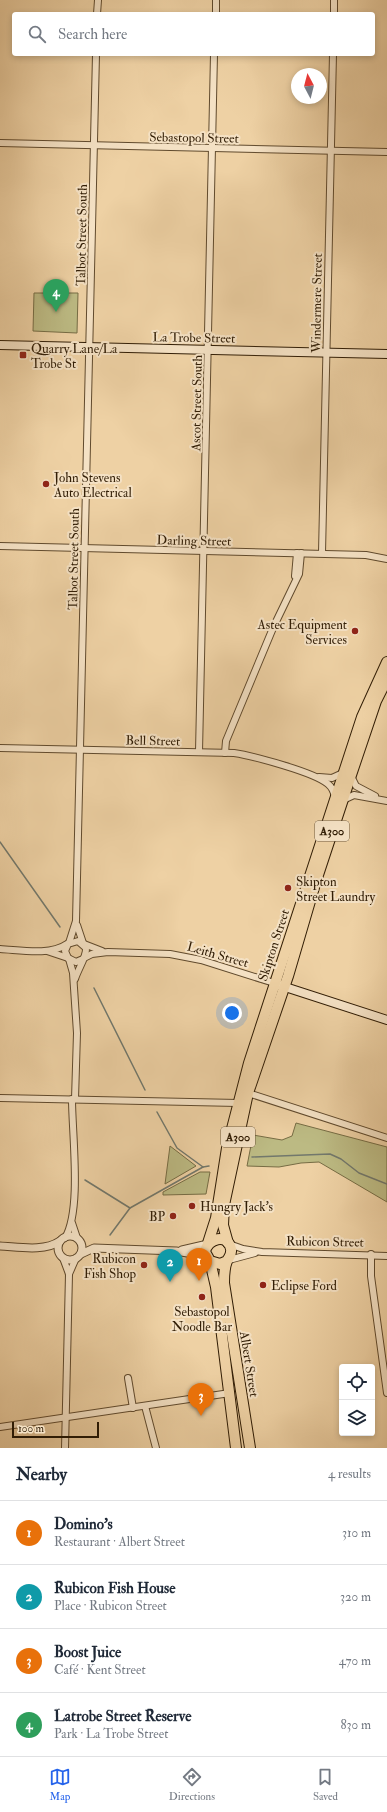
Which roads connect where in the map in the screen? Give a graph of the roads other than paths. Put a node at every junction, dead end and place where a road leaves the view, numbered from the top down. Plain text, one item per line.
1 (98, 0) edge
2 (216, 0) edge
3 (334, 0) edge
4 (97, 12) edge
5 (216, 12) edge
6 (334, 12) edge
7 (96, 56) edge
8 (214, 56) edge
9 (333, 56) edge
10 (0, 143) edge
11 (94, 146) junction
12 (212, 148) junction
13 (331, 151) junction
14 (387, 152) edge
15 (0, 345) edge
16 (90, 347) junction
17 (208, 350) junction
18 (326, 352) junction
19 (387, 354) edge
20 (0, 546) edge
21 (85, 548) junction
22 (204, 551) junction
23 (299, 553) junction
24 (322, 553) junction
25 (387, 559) edge
26 (387, 662) edge
27 (387, 679) edge
28 (0, 748) edge
29 (80, 750) junction
30 (199, 752) junction
31 (225, 753) junction
32 (302, 773) junction
33 (347, 774) junction
34 (339, 799) junction
35 (384, 800) edge
36 (76, 921) junction
37 (69, 943) junction
38 (83, 944) junction
39 (0, 949) edge
40 (46, 950) junction
41 (108, 952) junction
42 (69, 959) junction
43 (83, 959) junction
44 (274, 983) junction
45 (74, 984) junction
46 (285, 986) junction
47 (387, 1020) edge
48 (248, 1093) junction
49 (0, 1098) edge
50 (73, 1100) junction
51 (238, 1103) junction
52 (387, 1138) edge
53 (71, 1220) junction
54 (63, 1238) junction
55 (78, 1240) junction
56 (208, 1244) junction
57 (228, 1244) junction
58 (0, 1246) edge
59 (45, 1247) junction
60 (94, 1248) junction
61 (176, 1251) junction
62 (262, 1252) junction
63 (371, 1254) junction
64 (62, 1256) junction
65 (78, 1256) junction
66 (387, 1256) edge
67 (228, 1260) junction
68 (210, 1261) junction
69 (69, 1274) junction
70 (128, 1378) dead end
71 (230, 1393) junction
72 (387, 1393) edge
73 (145, 1406) junction
74 (133, 1408) junction
75 (66, 1417) junction
76 (0, 1427) edge
77 (65, 1448) edge
78 (156, 1448) edge
79 (236, 1448) edge
80 (250, 1448) edge

1 - 4 street
2 - 5 street
3 - 6 street
7 - 11 street, Talbot Street South
8 - 12 street, Ascot Street South
9 - 13 street, Windermere Street
10 - 11 street, Sebastopol Street
11 - 12 street, Sebastopol Street
11 - 16 street, Talbot Street South
12 - 13 street, Sebastopol Street
12 - 17 street, Ascot Street South
13 - 14 street, Sebastopol Street
13 - 18 street, Windermere Street
15 - 16 main road, La Trobe Street
16 - 17 main road, La Trobe Street
16 - 21 street, Talbot Street South
17 - 18 main road, La Trobe Street
17 - 22 street, Ascot Street South
18 - 19 main road, La Trobe Street
18 - 24 street, Windermere Street
20 - 21 street, Darling Street
21 - 22 street, Darling Street
21 - 29 street, Talbot Street South
22 - 23 street, Darling Street
22 - 30 street, Ascot Street South
23 - 24 street, Darling Street
23 - 31 street
24 - 25 street, Darling Street
26 - 33 highway, Skipton Street / A300
27 - 33 highway, Skipton Street / A300
28 - 29 street, Bell Street
29 - 30 street, Bell Street
29 - 36 street, Talbot Street South
30 - 31 street, Bell Street
31 - 32 street, Bell Street
32 - 33 street, Bell Street
32 - 34 street, Bell Street
33 - 34 highway, Skipton Street / A300
33 - 35 street
34 - 35 street
34 - 44 highway, Skipton Street / A300
34 - 46 highway, Skipton Street / A300
36 - 37 street, Talbot Street South
36 - 38 street, Talbot Street South
37 - 38 street
37 - 40 street
37 - 42 street
38 - 41 street, Leith Street
38 - 43 street
39 - 40 street
40 - 42 street
41 - 43 street, Leith Street
41 - 44 street, Leith Street
42 - 43 street
42 - 45 street
43 - 45 street
44 - 46 main road, Leith Street
44 - 51 highway, Skipton Street / A300
45 - 50 street
46 - 47 main road, Leith Street
46 - 48 highway, Skipton Street / A300
48 - 52 street
48 - 57 highway, Skipton Street / A300
49 - 50 street
50 - 51 street
50 - 53 street
51 - 56 highway, Skipton Street / A300
53 - 54 street
53 - 55 street
54 - 55 street
54 - 59 street
54 - 64 street
55 - 60 street
55 - 65 street
56 - 57 highway
56 - 61 street
56 - 68 highway, A300
57 - 62 street, Rubicon Street
57 - 67 highway, A300
58 - 59 street
59 - 64 street
60 - 61 street
60 - 65 street
61 - 68 street
62 - 63 street, Rubicon Street
62 - 67 street, Rubicon Street
63 - 66 street, Rubicon Street
63 - 72 street
64 - 65 street
64 - 69 street
65 - 69 street
67 - 68 highway
67 - 80 highway, Albert Street / A300
68 - 71 highway, Albert Street / A300
69 - 75 street
70 - 74 street
71 - 73 street
71 - 79 highway, Albert Street / A300
73 - 74 street
73 - 78 street
74 - 75 street
75 - 76 street
75 - 77 street

